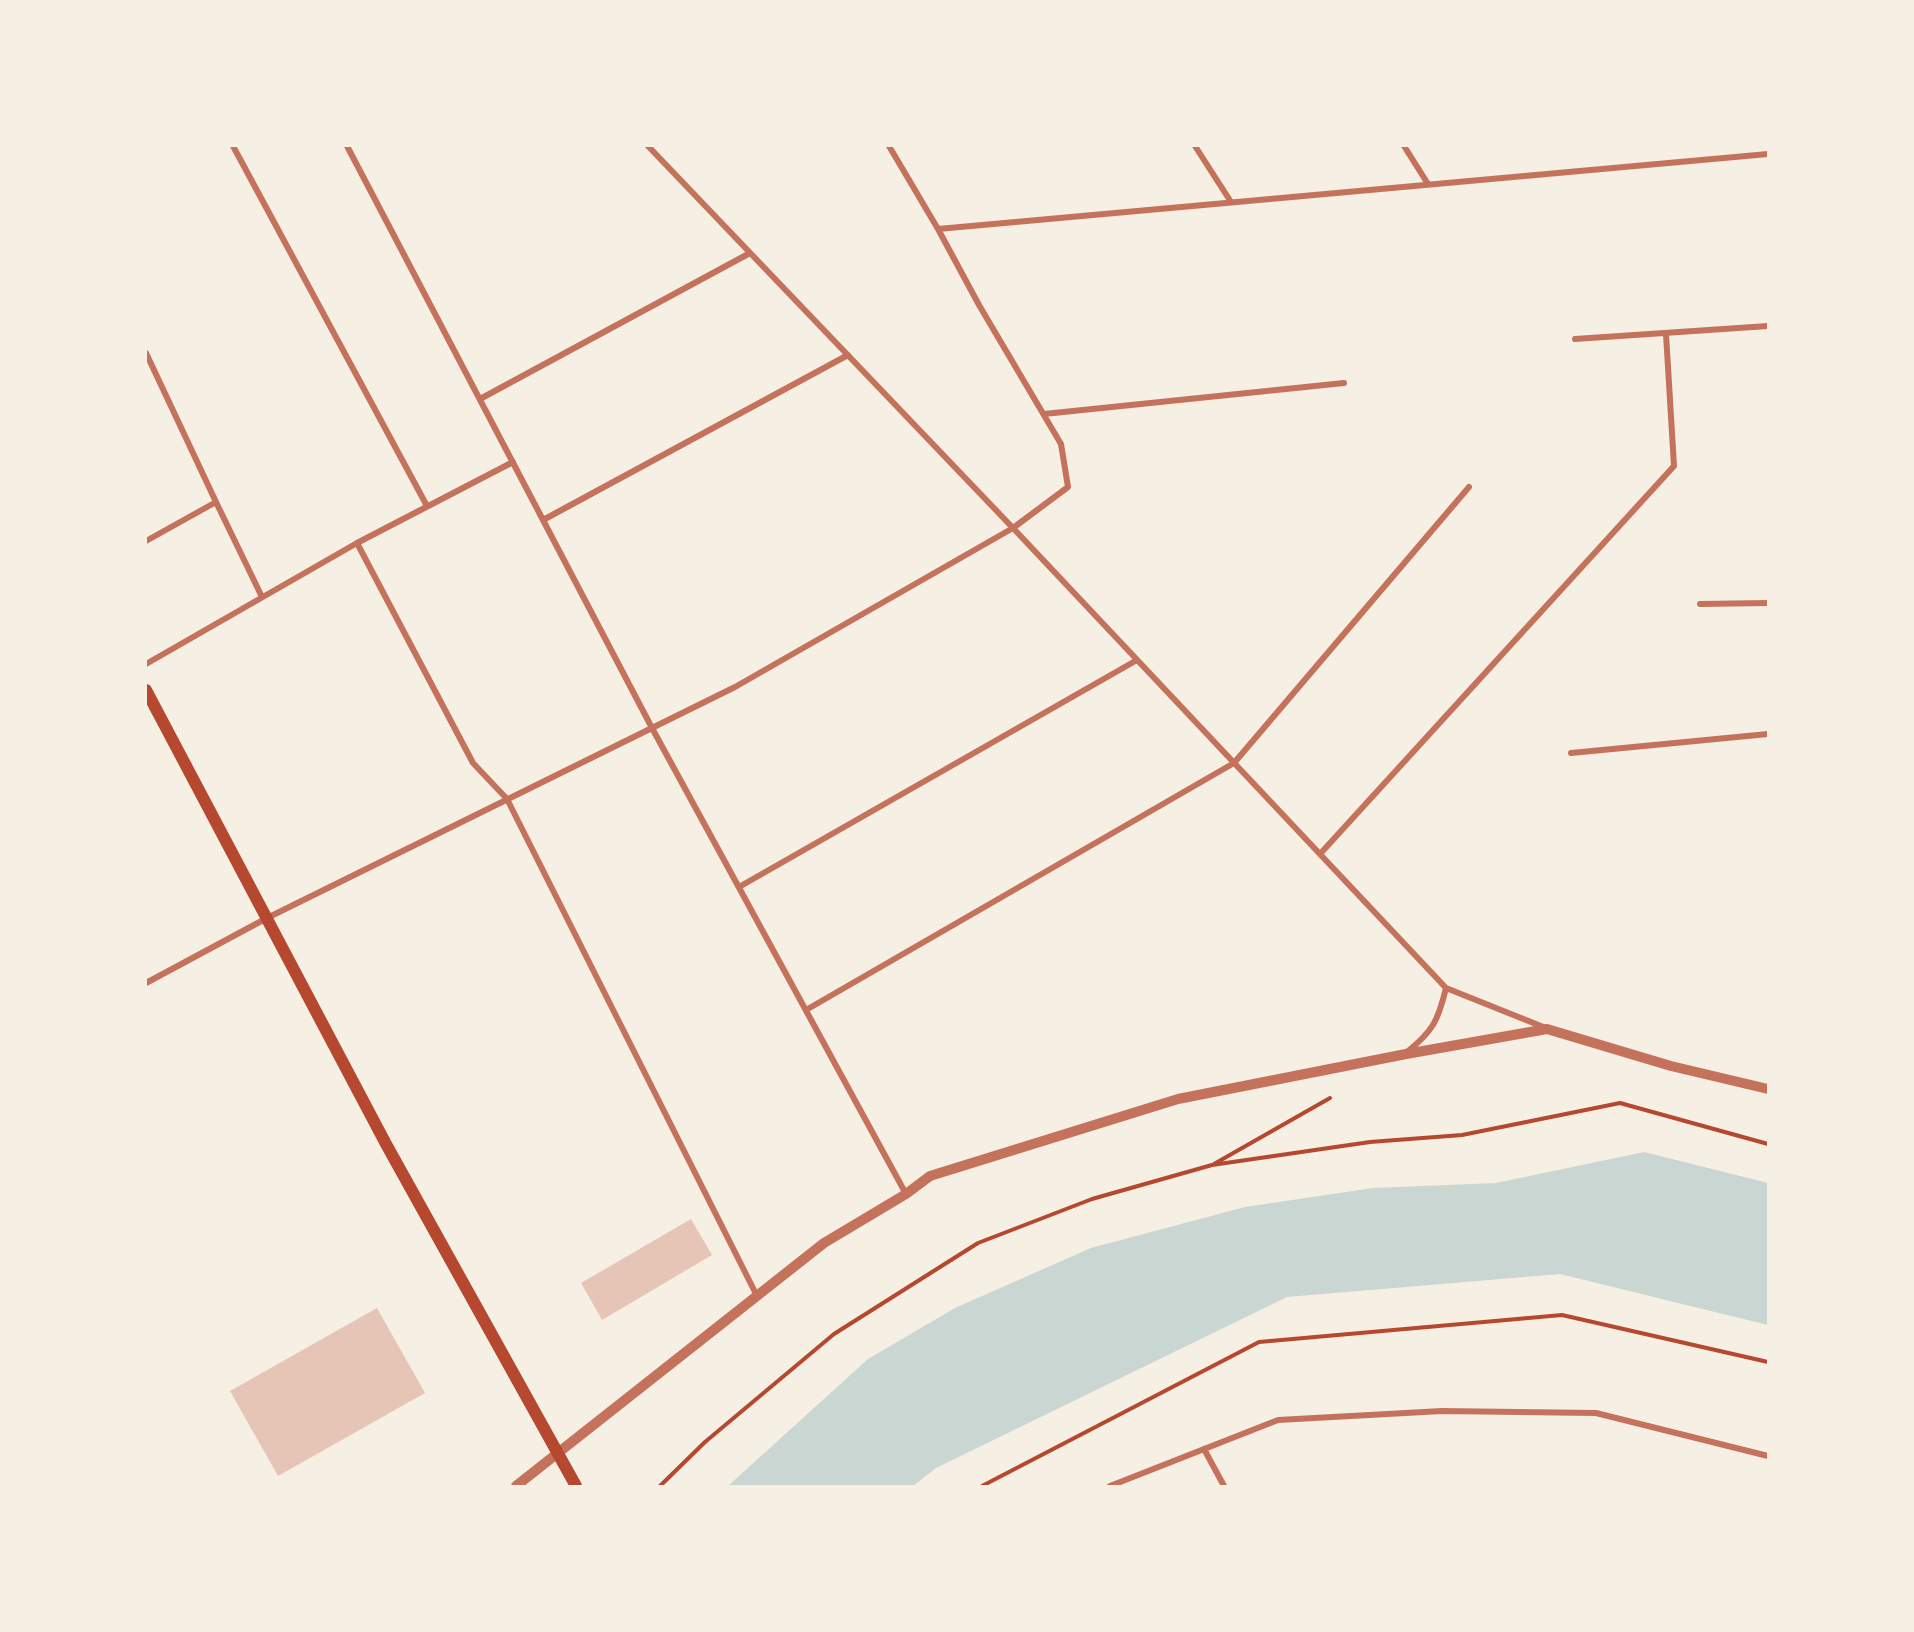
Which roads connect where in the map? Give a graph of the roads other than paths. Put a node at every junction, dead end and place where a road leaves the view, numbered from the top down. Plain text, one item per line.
1 (233, 146) edge
2 (347, 146) edge
3 (648, 146) edge
4 (889, 146) edge
5 (1195, 146) edge
6 (1404, 146) edge
7 (1768, 154) edge
8 (1428, 184) junction
9 (1231, 202) junction
10 (938, 229) junction
11 (750, 253) junction
12 (1768, 326) edge
13 (1666, 334) junction
14 (1575, 339) dead end
15 (146, 352) edge
16 (848, 355) junction
17 (1344, 383) dead end
18 (480, 399) junction
19 (1044, 414) junction
20 (513, 462) junction
21 (1469, 487) dead end
22 (216, 502) junction
23 (427, 506) junction
24 (543, 520) junction
25 (1013, 528) junction
26 (146, 542) edge
27 (357, 543) junction
28 (261, 597) junction
29 (1768, 603) edge
30 (1700, 604) dead end
31 (1137, 660) junction
32 (146, 664) edge
33 (146, 690) edge
34 (652, 728) junction
35 (1768, 734) edge
36 (1572, 753) dead end
37 (1234, 763) junction
38 (507, 800) junction
39 (1320, 854) junction
40 (739, 886) junction
41 (267, 918) junction
42 (146, 983) edge
43 (1446, 988) junction
44 (806, 1010) junction
45 (1547, 1029) junction
46 (1406, 1054) junction
47 (1768, 1089) edge
48 (906, 1194) junction
49 (757, 1296) junction
50 (1204, 1449) junction
51 (558, 1453) junction
52 (1768, 1456) edge
53 (516, 1486) edge
54 (576, 1486) edge
55 (1110, 1486) edge
56 (1224, 1486) edge

1 - 23 street
2 - 18 street
3 - 11 street
4 - 10 street
5 - 9 street
6 - 8 street
7 - 8 street
8 - 9 street
9 - 10 street
10 - 19 street
11 - 16 street
11 - 18 street
12 - 13 street
13 - 14 street
13 - 39 street
15 - 22 street
16 - 24 street
16 - 25 street
17 - 19 street
18 - 20 street
19 - 25 street
20 - 23 street
20 - 24 street
21 - 37 street
22 - 26 street
22 - 28 street
23 - 27 street
24 - 34 street
25 - 31 street
25 - 34 street
27 - 28 street
27 - 38 street
28 - 32 street
29 - 30 street
31 - 37 street
31 - 40 street
33 - 41 main road
34 - 38 street
34 - 40 street
35 - 36 street
37 - 39 street
37 - 44 street
38 - 41 street
38 - 49 street
39 - 43 street
40 - 44 street
41 - 42 street
41 - 51 main road
43 - 45 street
43 - 46 street
44 - 48 street
45 - 46 street
45 - 47 street
46 - 48 street
48 - 49 street
49 - 51 street
50 - 52 street
50 - 55 street
50 - 56 street
51 - 53 street
51 - 54 main road

